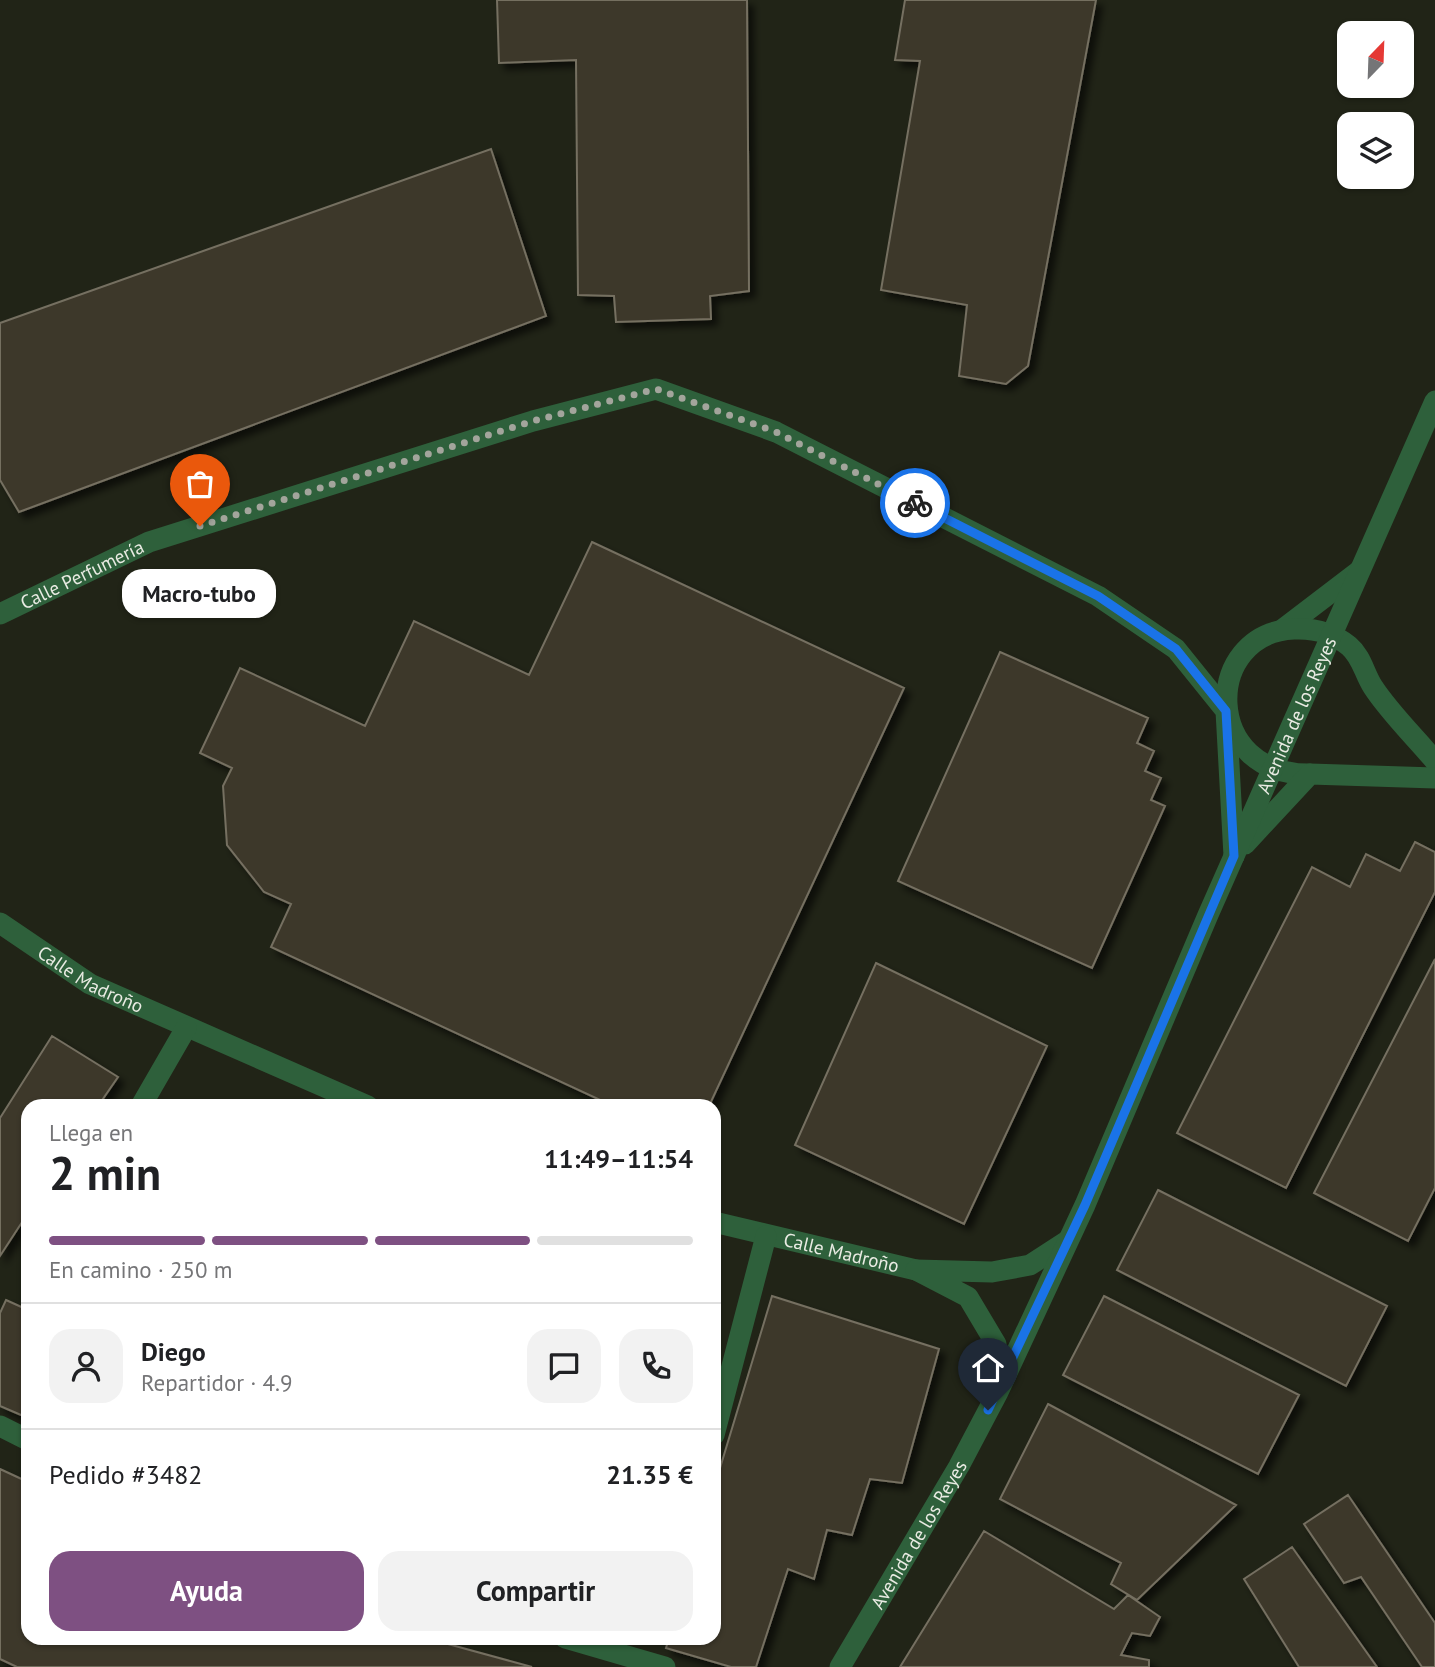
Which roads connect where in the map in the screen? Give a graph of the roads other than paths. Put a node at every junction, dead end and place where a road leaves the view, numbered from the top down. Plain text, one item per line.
1 (1435, 401) edge
2 (1361, 569) junction
3 (0, 614) edge
4 (1283, 629) junction
5 (1332, 635) junction
6 (1226, 711) junction
7 (1435, 761) edge
8 (1272, 770) junction
9 (1310, 774) junction
10 (1435, 778) edge
11 (1234, 856) junction
12 (0, 923) edge
13 (186, 1028) junction
14 (146, 1099) edge
15 (352, 1099) edge
16 (721, 1224) edge
17 (766, 1236) junction
18 (1067, 1241) junction
19 (916, 1270) junction
20 (998, 1392) junction
21 (721, 1408) edge
22 (0, 1426) edge
23 (21, 1436) edge
24 (589, 1645) edge
25 (665, 1667) edge
26 (840, 1667) edge

1 - 2 street, Avenida de los Reyes
2 - 4 street
2 - 5 street, Avenida de los Reyes
3 - 6 street, Calle Perfumería
4 - 5 street
4 - 6 street
5 - 7 street
5 - 8 street, Avenida de los Reyes
6 - 8 street, Calle Perfumería
6 - 11 street
8 - 9 street
8 - 11 street, Avenida de los Reyes
9 - 10 street
9 - 11 street
11 - 18 street, Avenida de los Reyes
12 - 13 street, Calle Madroño
13 - 14 street
13 - 15 street, Calle Madroño
16 - 17 street, Calle Madroño
17 - 19 street, Calle Madroño
17 - 21 street, Calle Madroño
18 - 19 street, Calle Madroño
18 - 20 street, Avenida de los Reyes
19 - 20 street, Calle Madroño
20 - 26 street, Avenida de los Reyes
22 - 23 street
24 - 25 street

